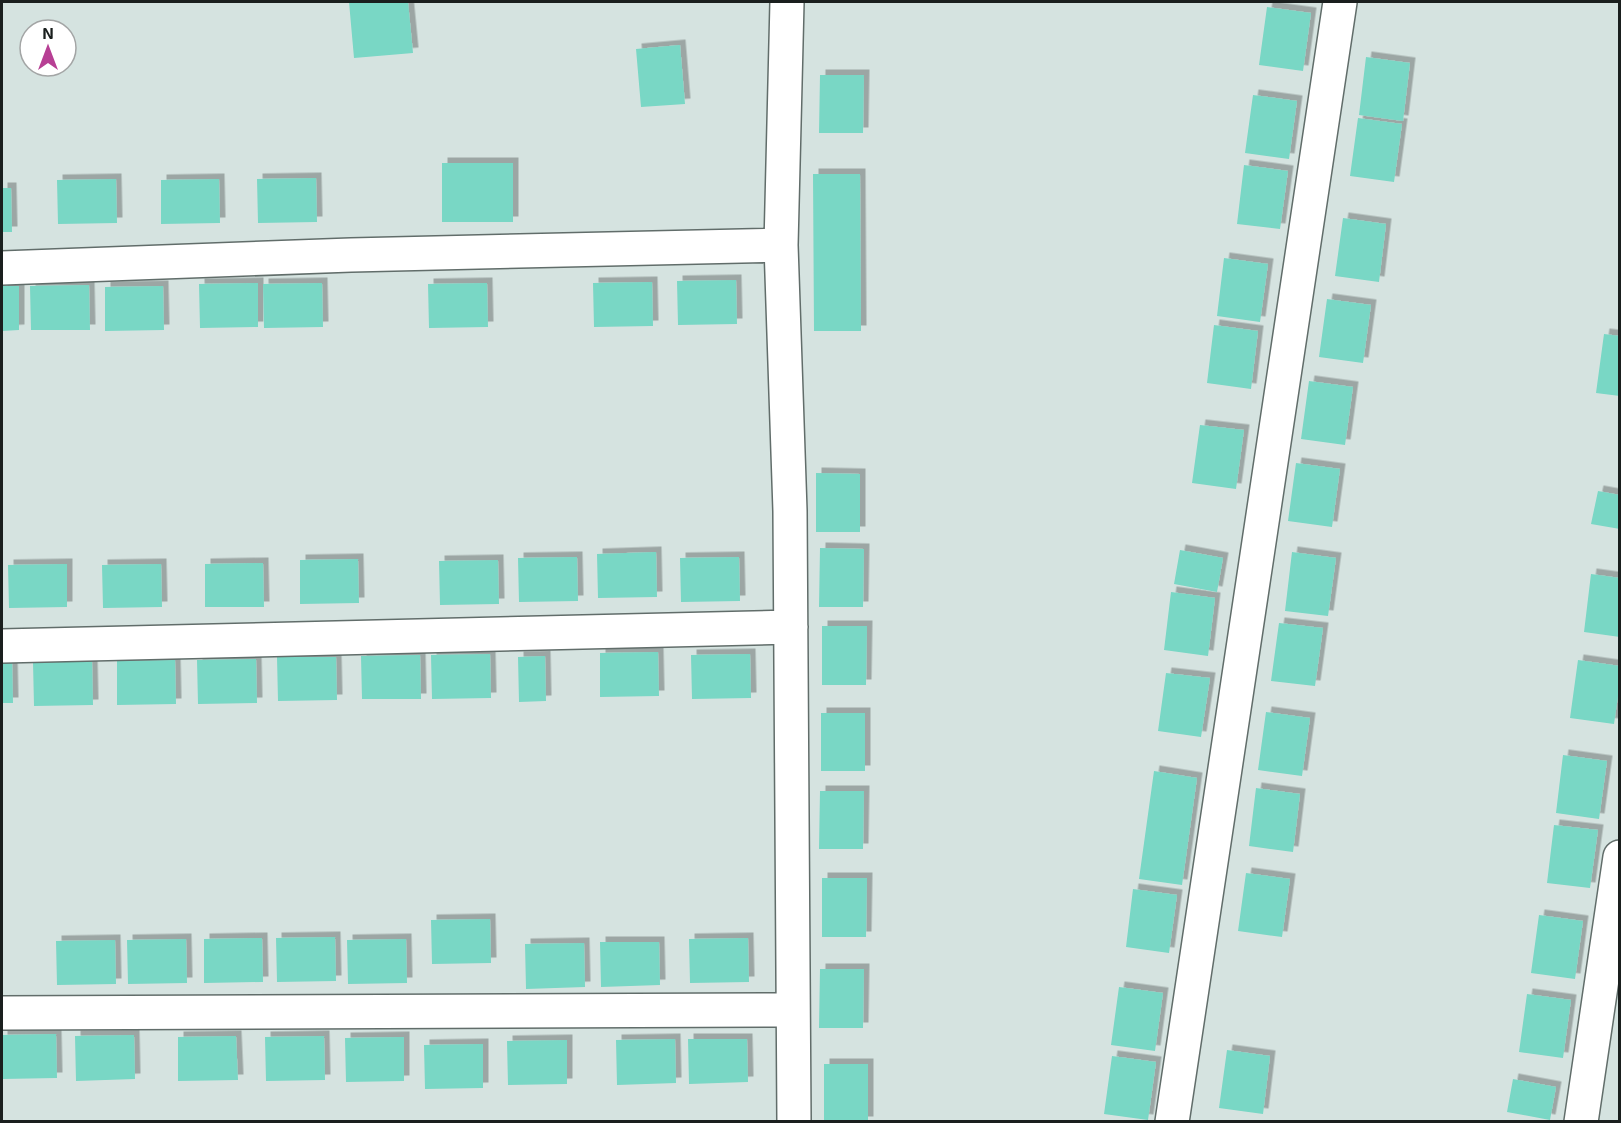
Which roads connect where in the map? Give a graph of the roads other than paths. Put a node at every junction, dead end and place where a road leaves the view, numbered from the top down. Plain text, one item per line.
1 (787, 2) edge
2 (1340, 2) edge
3 (781, 245) junction
4 (2, 268) edge
5 (791, 627) junction
6 (2, 646) edge
7 (1620, 856) edge
8 (793, 1010) junction
9 (2, 1013) edge
10 (794, 1122) edge
11 (1172, 1122) edge
12 (1581, 1122) edge

1 - 3 street
2 - 11 street
3 - 4 street
3 - 5 street
5 - 6 street
5 - 8 street
7 - 12 street
8 - 9 street
8 - 10 street

